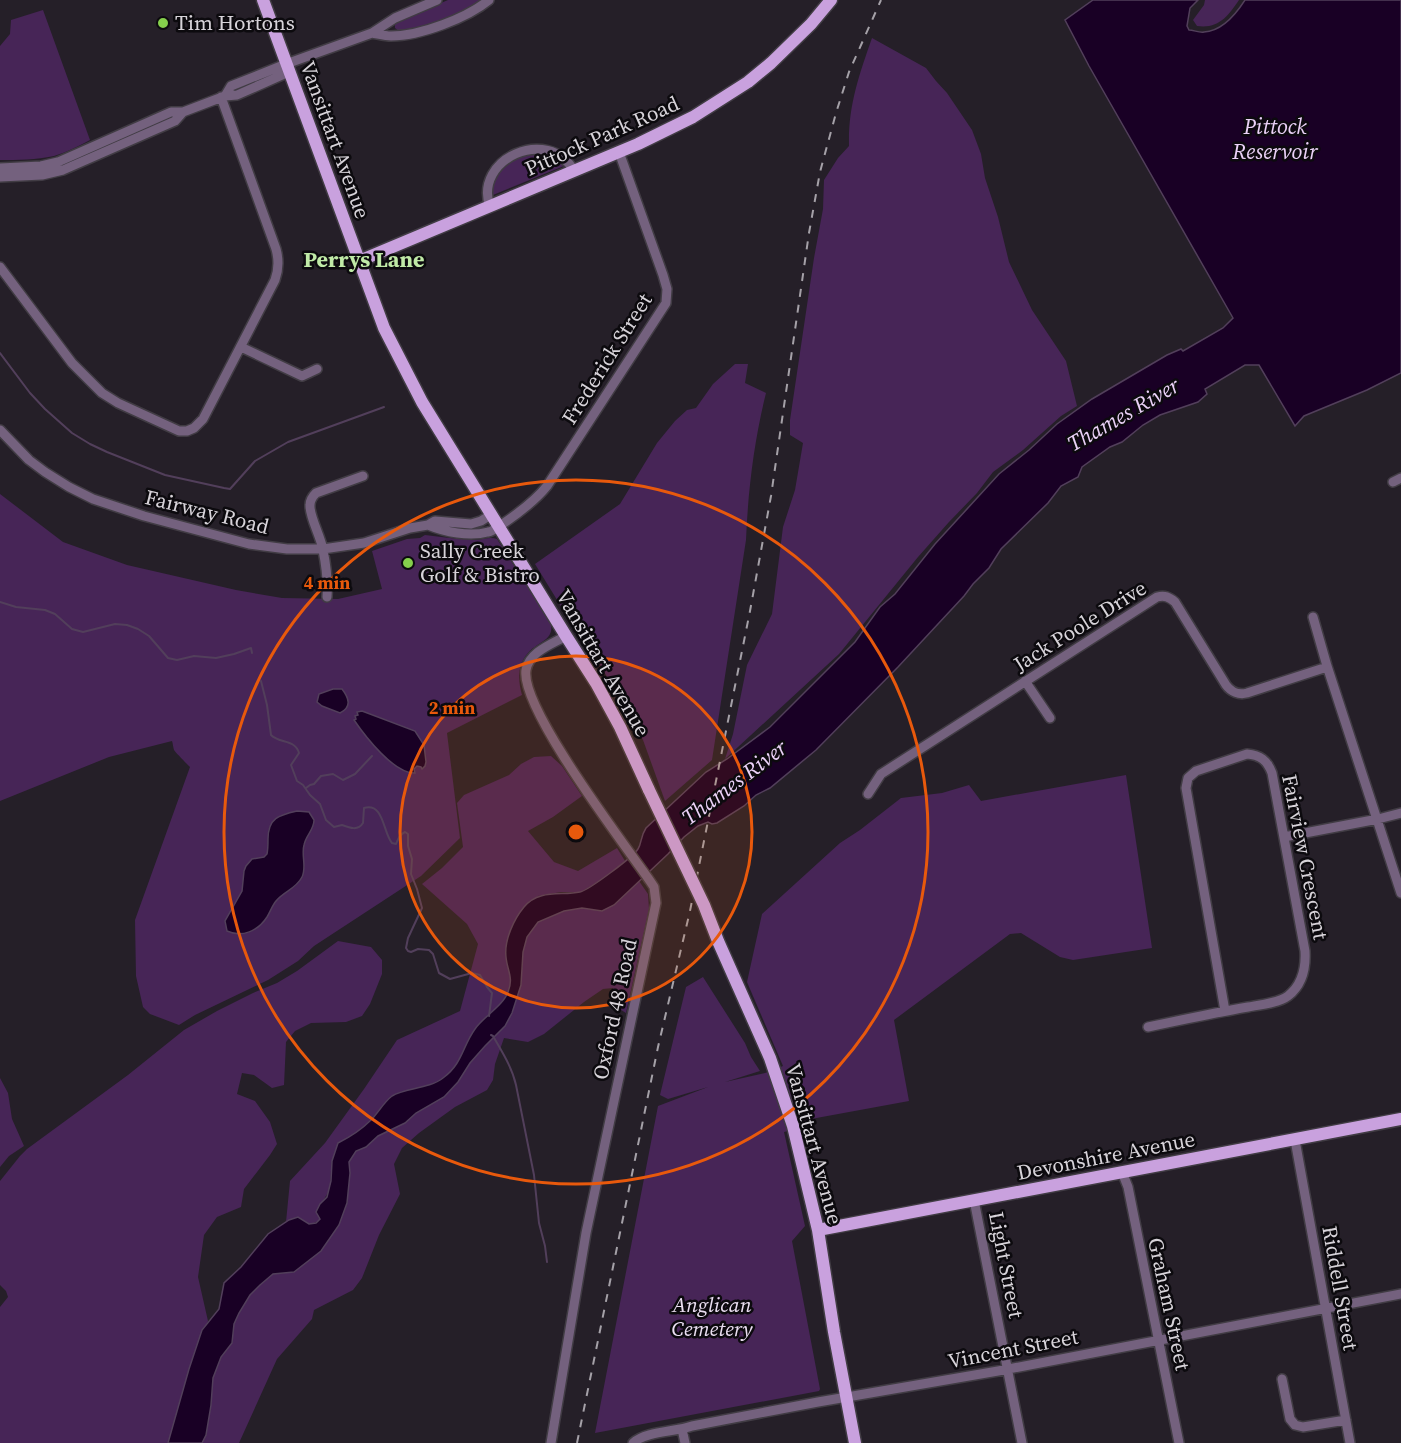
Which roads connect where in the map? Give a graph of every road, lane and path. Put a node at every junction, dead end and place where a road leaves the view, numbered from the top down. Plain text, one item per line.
1 (263, 0) edge
2 (437, 0) edge
3 (489, 0) edge
4 (831, 0) edge
5 (372, 33) junction
6 (287, 68) junction
7 (223, 97) junction
8 (183, 112) junction
9 (619, 152) junction
10 (0, 168) edge
11 (574, 171) junction
12 (0, 177) edge
13 (490, 207) junction
14 (359, 261) junction
15 (0, 267) edge
16 (241, 347) junction
17 (317, 369) dead end
18 (0, 430) edge
19 (363, 476) dead end
20 (492, 514) junction
21 (428, 525) junction
22 (499, 526) junction
23 (323, 549) junction
24 (327, 597) dead end
25 (1313, 617) dead end
26 (566, 636) junction
27 (1327, 667) junction
28 (1025, 681) junction
29 (1050, 718) dead end
30 (868, 794) dead end
31 (1401, 813) edge
32 (1377, 819) junction
33 (1284, 837) junction
34 (1401, 893) edge
35 (1225, 1011) junction
36 (1148, 1027) dead end
37 (1401, 1119) edge
38 (1294, 1140) junction
39 (1122, 1172) junction
40 (975, 1200) junction
41 (818, 1230) junction
42 (1401, 1294) edge
43 (1325, 1308) junction
44 (1159, 1339) junction
45 (1008, 1369) junction
46 (1282, 1379) dead end
47 (846, 1398) junction
48 (1346, 1420) junction
49 (682, 1429) junction
50 (551, 1443) edge
51 (633, 1443) edge
52 (685, 1443) edge
53 (855, 1443) edge
54 (1022, 1443) edge
55 (1179, 1443) edge
56 (1350, 1443) edge

1 - 6 main road, Vansittart Avenue
2 - 5 street
3 - 5 street
4 - 9 main road, Pittock Park Road
5 - 6 street
6 - 7 street
6 - 14 main road, Vansittart Avenue
7 - 8 street
7 - 16 street
8 - 10 street
8 - 12 street
9 - 11 main road, Pittock Park Road
9 - 22 street, Frederick Street
11 - 13 main road, Pittock Park Road
11 - 13 street
13 - 14 main road, Pittock Park Road
14 - 20 main road, Vansittart Avenue
15 - 16 street
16 - 17 street
18 - 23 street, Fairway Road
19 - 23 street
20 - 21 street, Fairway Road
20 - 22 main road, Vansittart Avenue
21 - 22 street, Fairway Road
21 - 23 street, Fairway Road
22 - 26 main road, Vansittart Avenue
23 - 24 street
25 - 27 street
26 - 41 main road, Vansittart Avenue, bridge
26 - 50 street, Oxford 48 Road
27 - 28 street, Jack Poole Drive
27 - 32 street
28 - 29 street
28 - 30 street, Jack Poole Drive
31 - 32 street
32 - 33 street
32 - 34 street
33 - 35 street, Fairview Crescent
33 - 35 street, Fairview Crescent
35 - 36 street
37 - 38 main road, Devonshire Avenue
38 - 39 main road, Devonshire Avenue
38 - 43 street, Riddell Street
39 - 40 main road, Devonshire Avenue
39 - 44 street, Graham Street
40 - 41 main road, Devonshire Avenue
40 - 45 street, Light Street
41 - 47 main road, Vansittart Avenue
42 - 43 street, Vincent Street
43 - 44 street, Vincent Street
43 - 48 street, Riddell Street
44 - 45 street, Vincent Street
44 - 55 street, Graham Street
45 - 47 street, Vincent Street
45 - 54 street, Light Street
46 - 48 street
47 - 49 street, Vincent Street
47 - 53 main road, Vansittart Avenue
48 - 56 street, Riddell Street
49 - 51 street, Vincent Street
49 - 52 street

